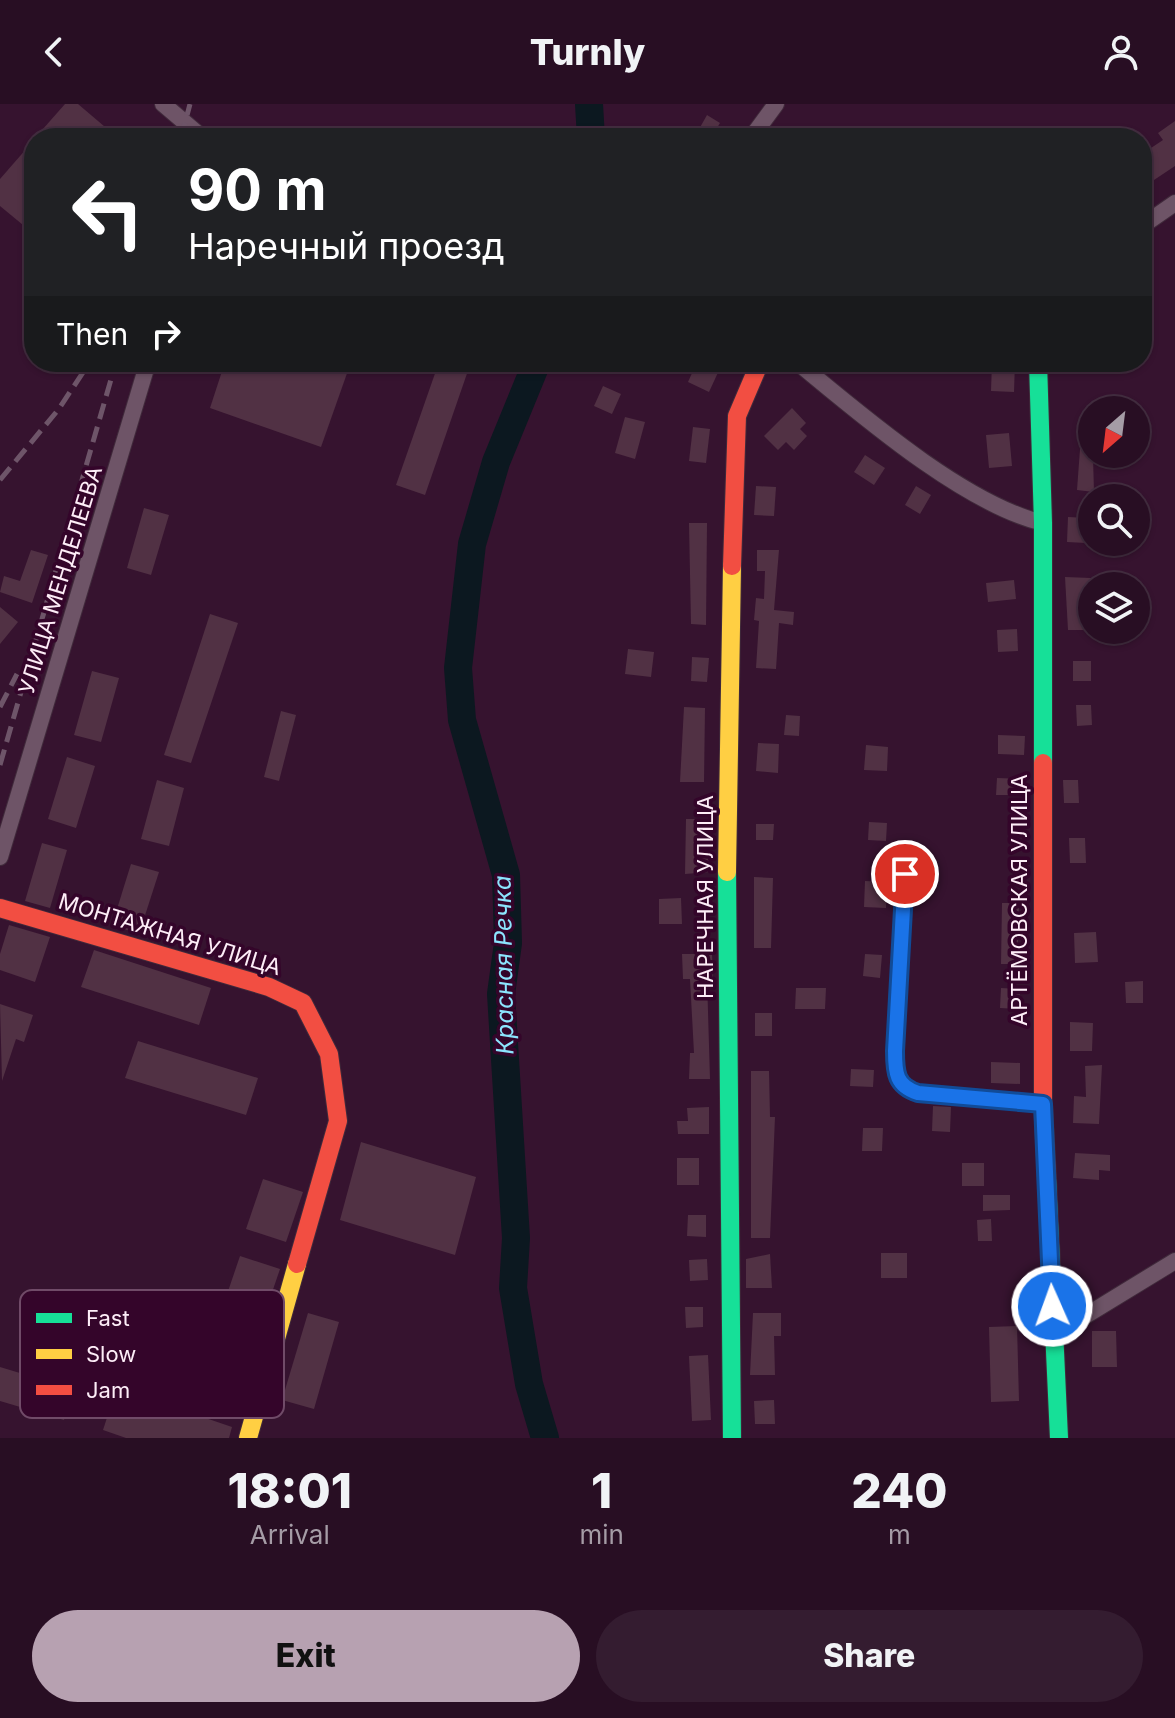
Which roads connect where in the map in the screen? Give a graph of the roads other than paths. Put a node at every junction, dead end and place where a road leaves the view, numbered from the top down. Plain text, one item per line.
1 (163, 104) edge
2 (776, 104) edge
3 (191, 128) edge
4 (758, 128) edge
5 (1175, 203) edge
6 (1152, 219) edge
7 (145, 372) edge
8 (756, 372) edge
9 (810, 372) edge
10 (1038, 372) edge
11 (1043, 523) junction
12 (0, 857) edge
13 (905, 874) dead end
14 (0, 908) edge
15 (1043, 1104) junction
16 (1175, 1261) edge
17 (284, 1311) edge
18 (1054, 1335) junction
19 (254, 1418) edge
20 (248, 1438) edge
21 (732, 1438) edge
22 (1059, 1438) edge

1 - 3 street
2 - 4 street
5 - 6 street
7 - 12 street, УЛИЦА МЕНДЕЛЕЕВА
8 - 21 street, НАРЕЧНАЯ УЛИЦА
9 - 11 street
10 - 11 street, АРТЁМОВСКАЯ УЛИЦА
11 - 15 street, АРТЁМОВСКАЯ УЛИЦА
13 - 15 street
14 - 17 street, МОНТАЖНАЯ УЛИЦА
15 - 18 street, АРТЁМОВСКАЯ УЛИЦА
16 - 18 street
18 - 22 street, АРТЁМОВСКАЯ УЛИЦА
19 - 20 street, МОНТАЖНАЯ УЛИЦА

